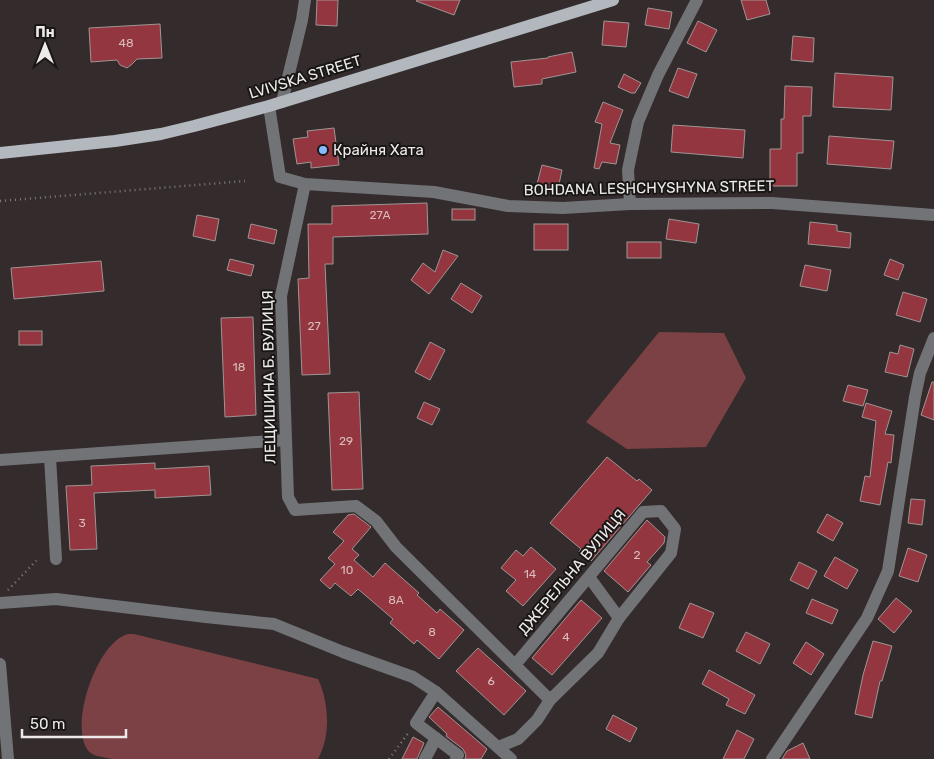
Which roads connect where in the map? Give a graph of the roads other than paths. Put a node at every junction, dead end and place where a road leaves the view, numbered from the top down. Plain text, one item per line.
1 (305, 0) edge
2 (613, 0) edge
3 (697, 0) edge
4 (282, 102) junction
5 (269, 106) junction
6 (0, 153) edge
7 (305, 184) junction
8 (630, 204) junction
9 (934, 215) edge
10 (934, 338) edge
11 (286, 440) junction
12 (50, 456) junction
13 (0, 460) edge
14 (56, 559) dead end
15 (589, 577) junction
16 (3, 598) edge
17 (619, 618) junction
18 (0, 664) edge
19 (515, 665) junction
20 (436, 692) junction
21 (550, 700) junction
22 (436, 738) junction
23 (498, 747) junction
24 (8, 759) edge
25 (425, 759) edge
26 (456, 759) edge
27 (511, 759) edge
28 (772, 759) edge

1 - 4 street
2 - 4 main road, LVIVSKA STREET
3 - 8 street
4 - 5 main road, LVIVSKA STREET
5 - 6 main road, LVIVSKA STREET
5 - 7 street
7 - 8 street, BOHDANA LESHCHYSHYNA STREET
7 - 11 street, ЛЕЩИШИНА Б. ВУЛИЦЯ
8 - 9 street, BOHDANA LESHCHYSHYNA STREET
10 - 28 street
11 - 12 street
11 - 19 street, ЛЕЩИШИНА Б. ВУЛИЦЯ
12 - 13 street
12 - 14 street
15 - 17 street
15 - 17 street, ДЖЕРЕЛЬНА ВУЛИЦЯ
15 - 19 street, ДЖЕРЕЛЬНА ВУЛИЦЯ
16 - 20 street
17 - 21 street, ДЖЕРЕЛЬНА ВУЛИЦЯ
18 - 24 street
19 - 21 street
20 - 22 street
20 - 23 street
21 - 23 street, ДЖЕРЕЛЬНА ВУЛИЦЯ
22 - 25 street
22 - 26 street
23 - 27 street

